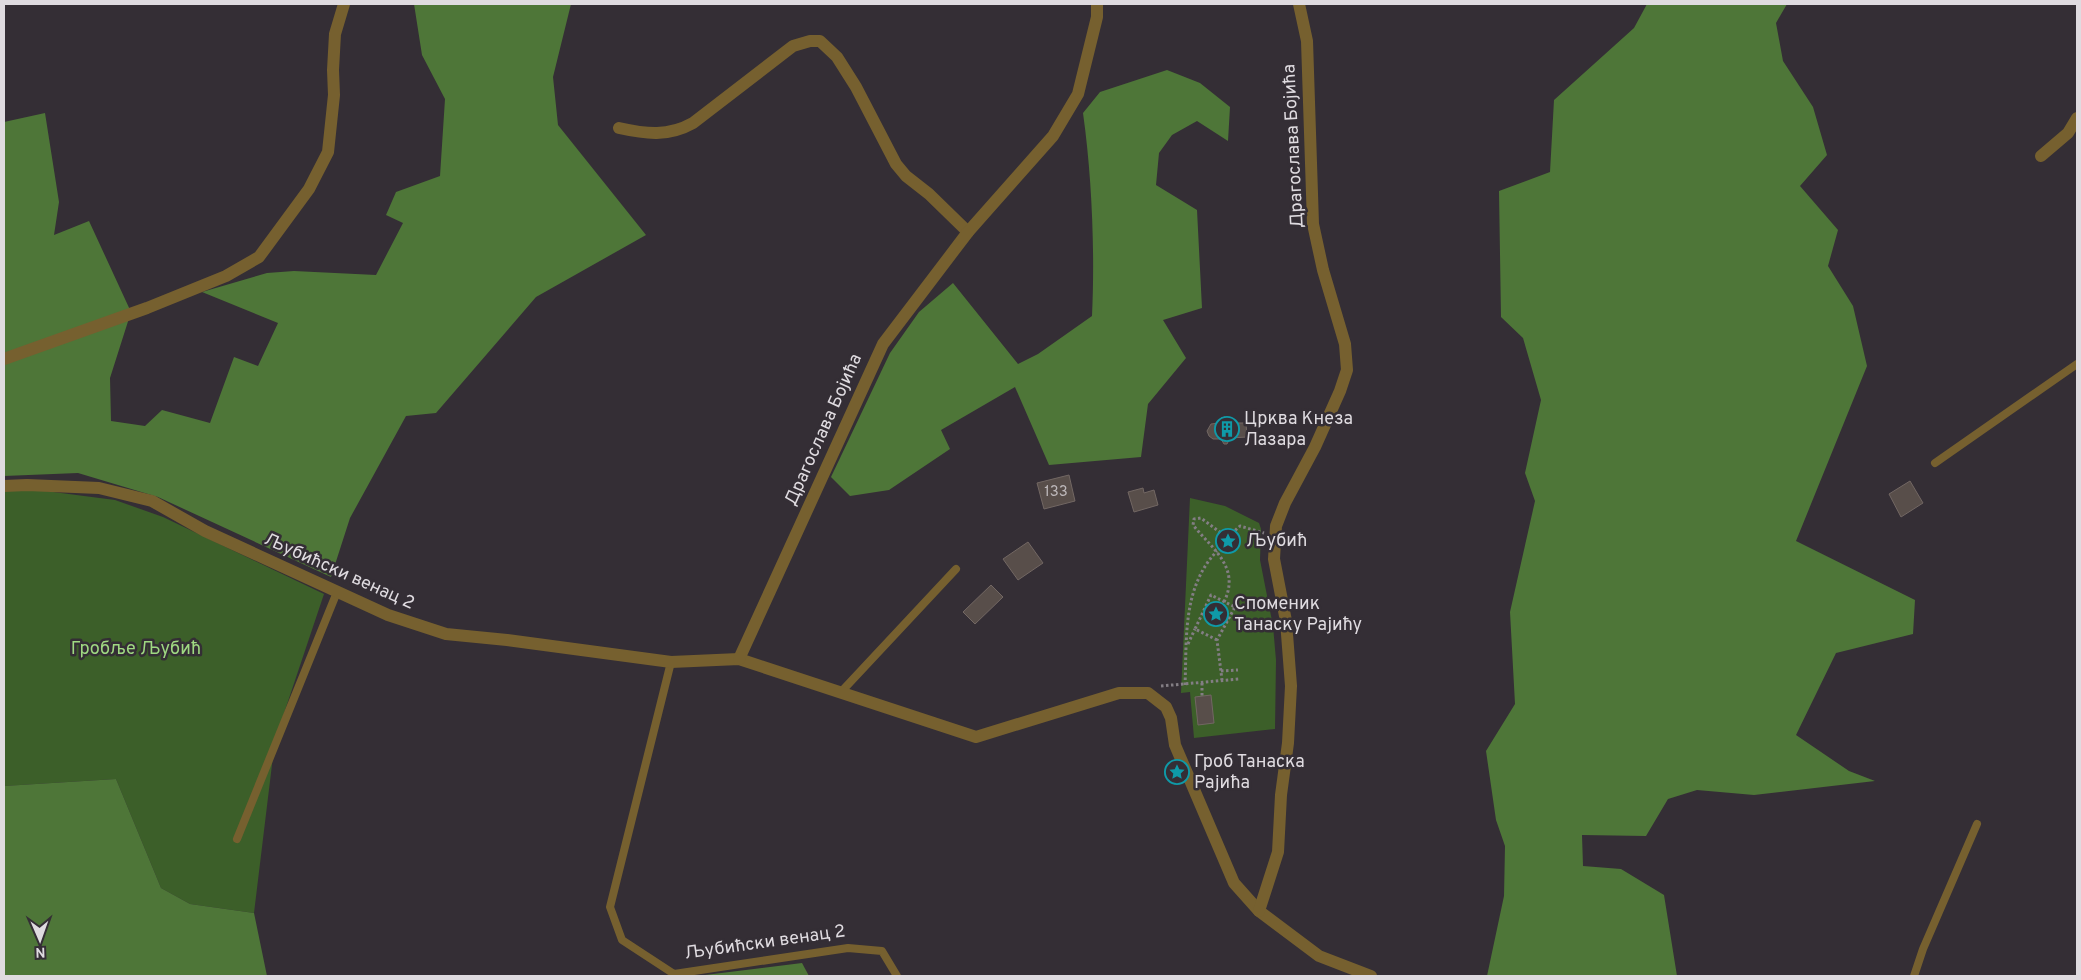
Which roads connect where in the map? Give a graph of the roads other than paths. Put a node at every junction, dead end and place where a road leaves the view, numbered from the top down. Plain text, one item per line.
1 (344, 4) edge
2 (1098, 4) edge
3 (1299, 4) edge
4 (2077, 118) edge
5 (619, 128) dead end
6 (2041, 156) dead end
7 (968, 232) junction
8 (4, 359) edge
9 (2077, 364) edge
10 (1934, 463) dead end
11 (4, 486) edge
12 (956, 569) dead end
13 (337, 592) junction
14 (739, 659) junction
15 (671, 662) junction
16 (842, 692) junction
17 (1977, 824) dead end
18 (236, 839) dead end
19 (1259, 911) junction
20 (897, 976) edge
21 (1371, 976) edge
22 (1914, 976) edge

1 - 8 street
2 - 7 street, Драгослава Бојића
3 - 19 street, Драгослава Бојића
4 - 6 street
5 - 7 street
7 - 14 street, Драгослава Бојића
9 - 10 lane
11 - 13 street, Љубићски венац 2
12 - 16 lane
13 - 15 street, Љубићски венац 2
13 - 18 lane
14 - 15 street, Љубићски венац 2
14 - 16 street, Љубићски венац 2
15 - 20 lane, Љубићски венац 2
16 - 19 street, Љубићски венац 2
17 - 22 lane
19 - 21 street

